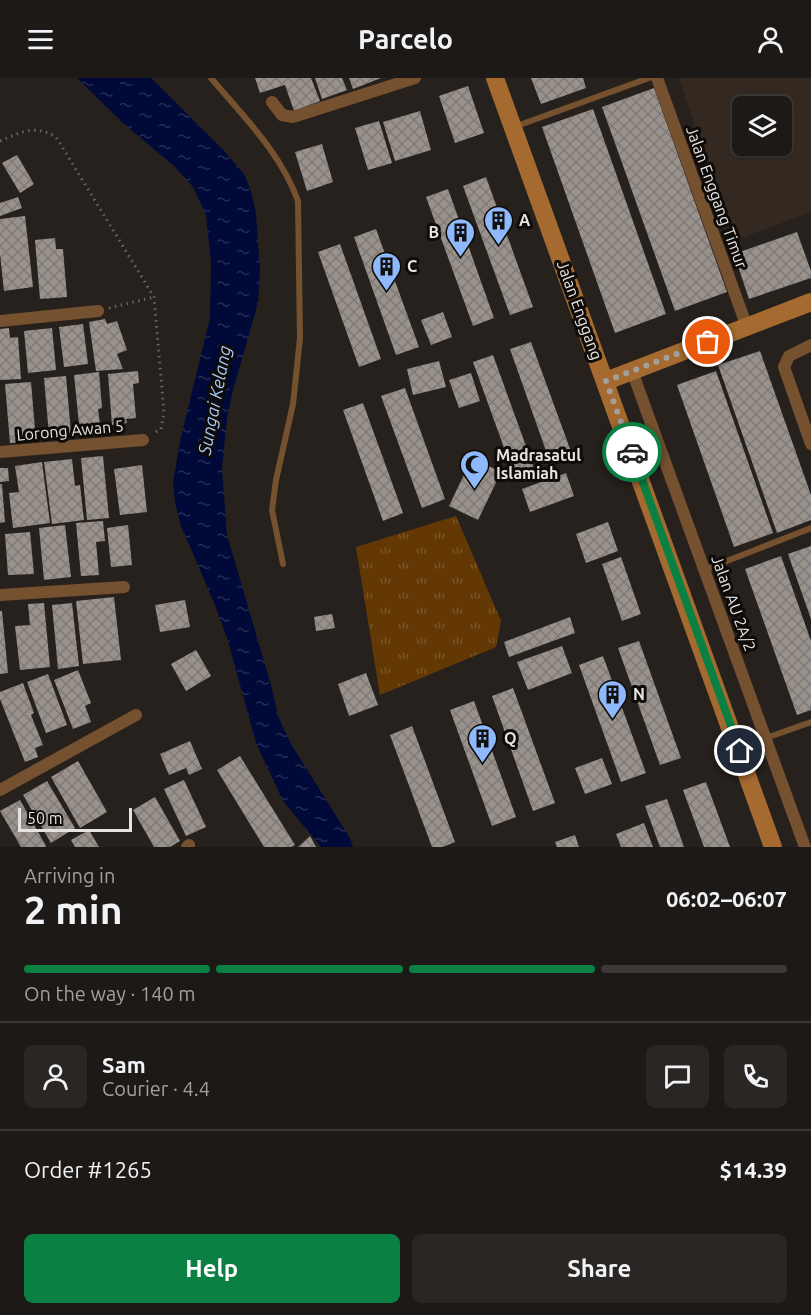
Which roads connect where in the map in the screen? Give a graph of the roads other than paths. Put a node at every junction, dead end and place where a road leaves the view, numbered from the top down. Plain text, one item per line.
1 (211, 78) edge
2 (415, 78) edge
3 (495, 78) edge
4 (649, 78) edge
5 (657, 78) edge
6 (272, 102) dead end
7 (513, 127) junction
8 (811, 302) edge
9 (98, 311) road end
10 (0, 321) edge
11 (747, 327) junction
12 (811, 345) edge
13 (632, 371) junction
14 (606, 381) junction
15 (143, 440) road end
16 (811, 444) edge
17 (0, 452) edge
18 (811, 528) edge
19 (283, 564) dead end
20 (704, 570) junction
21 (124, 587) dead end
22 (0, 595) edge
23 (136, 715) dead end
24 (811, 722) edge
25 (765, 738) junction
26 (0, 790) edge
27 (774, 847) edge
28 (805, 847) edge

1 - 19 lane
2 - 6 street
3 - 7 main road, Jalan Enggang
4 - 7 lane
5 - 11 street, Jalan Enggang Timur
7 - 14 main road, Jalan Enggang
8 - 11 main road
9 - 10 street
11 - 13 main road
12 - 16 street
13 - 14 main road
13 - 20 street, Jalan AU 2A/2
14 - 27 main road, Jalan Enggang
15 - 17 street, Lorong Awan 5
18 - 20 lane
20 - 25 street, Jalan AU 2A/2
21 - 22 street
23 - 26 street
24 - 25 lane
25 - 28 street, Jalan AU 2A/2

